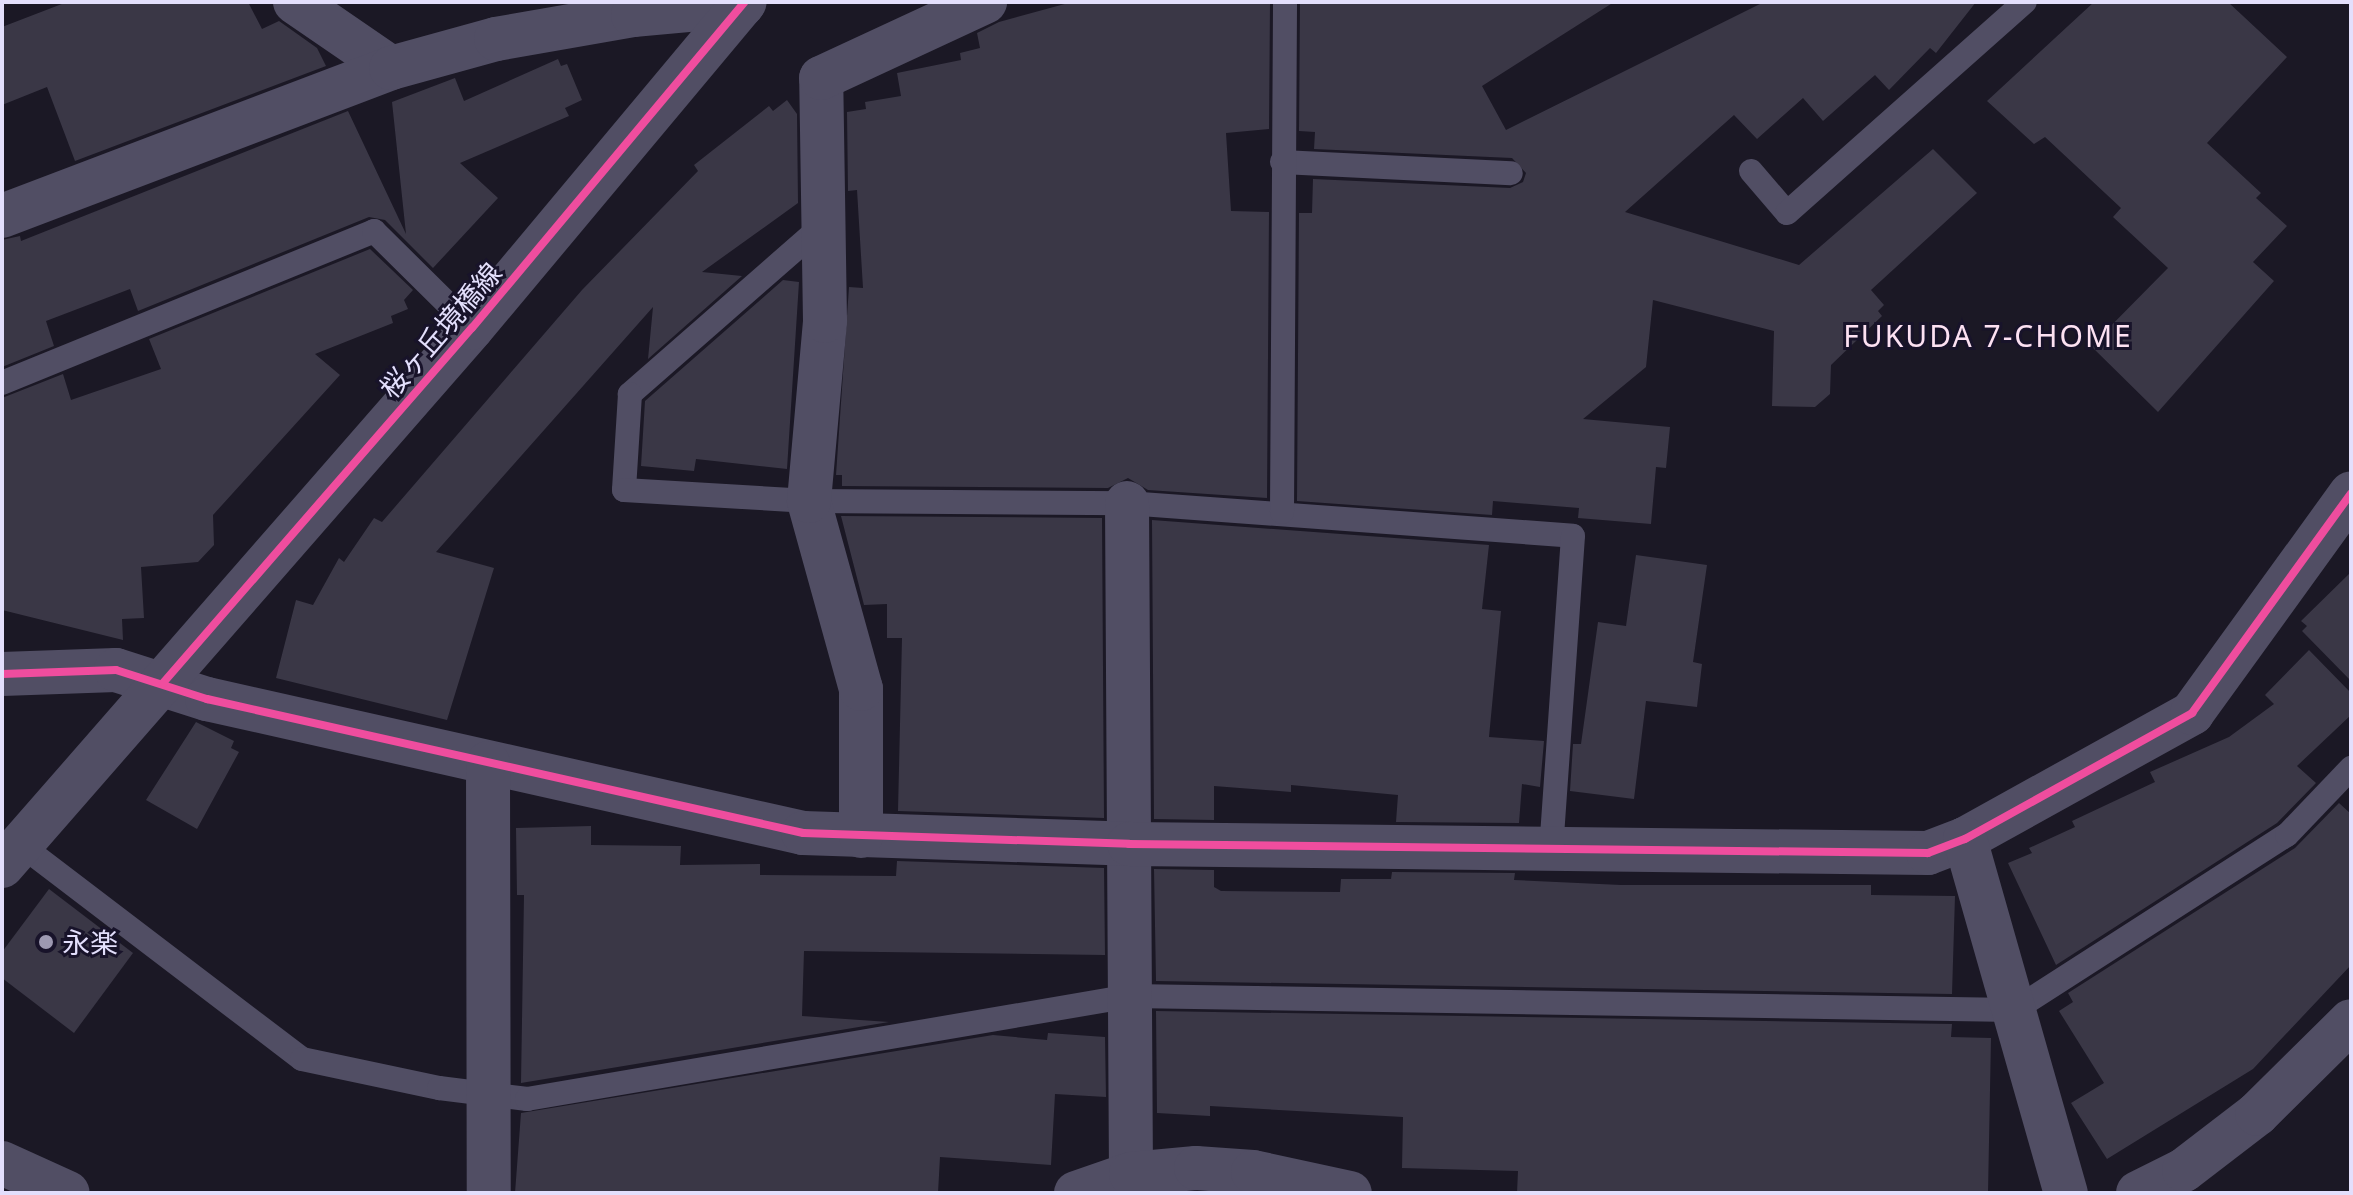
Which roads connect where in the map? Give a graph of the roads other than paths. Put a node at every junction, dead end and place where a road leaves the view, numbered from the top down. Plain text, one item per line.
1 (295, 2) edge
2 (985, 2) edge
3 (1285, 2) edge
4 (2025, 2) edge
5 (744, 4) edge
6 (494, 20) edge
7 (391, 68) junction
8 (1282, 162) junction
9 (1751, 171) dead end
10 (1511, 173) dead end
11 (2, 216) edge
12 (823, 225) junction
13 (472, 328) junction
14 (2, 383) edge
15 (2351, 493) edge
16 (809, 501) junction
17 (1127, 503) junction
18 (1282, 512) junction
19 (2, 674) edge
20 (163, 683) junction
21 (488, 763) junction
22 (2351, 768) edge
23 (861, 836) junction
24 (1965, 839) junction
25 (1129, 844) junction
26 (1551, 848) junction
27 (12, 856) edge
28 (1131, 996) junction
29 (2014, 1010) junction
30 (2351, 1021) edge
31 (487, 1094) junction
32 (2, 1163) edge
33 (1131, 1174) junction
34 (68, 1193) edge
35 (489, 1193) edge
36 (1076, 1193) edge
37 (1350, 1193) edge
38 (2066, 1193) edge
39 (2138, 1193) edge

1 - 7 street
2 - 12 street
3 - 8 lane
4 - 9 lane
5 - 6 street
5 - 13 street, 桜ヶ丘境橋線
6 - 7 street
7 - 11 street
8 - 10 lane
8 - 18 lane
12 - 16 street
12 - 16 lane
13 - 14 lane
13 - 20 street, 桜ヶ丘境橋線
15 - 24 street
16 - 17 lane
16 - 23 street
17 - 18 lane
17 - 25 street
18 - 26 lane
19 - 20 street
20 - 21 street
20 - 27 street, 桜ヶ丘境橋線
21 - 23 street
21 - 31 street
22 - 29 lane
23 - 25 street
24 - 26 street
24 - 29 street
25 - 26 street
25 - 28 street
27 - 31 lane
28 - 29 lane
28 - 31 lane
28 - 33 street
29 - 38 street
30 - 39 street
31 - 35 street
32 - 34 street
33 - 36 street
33 - 37 street

